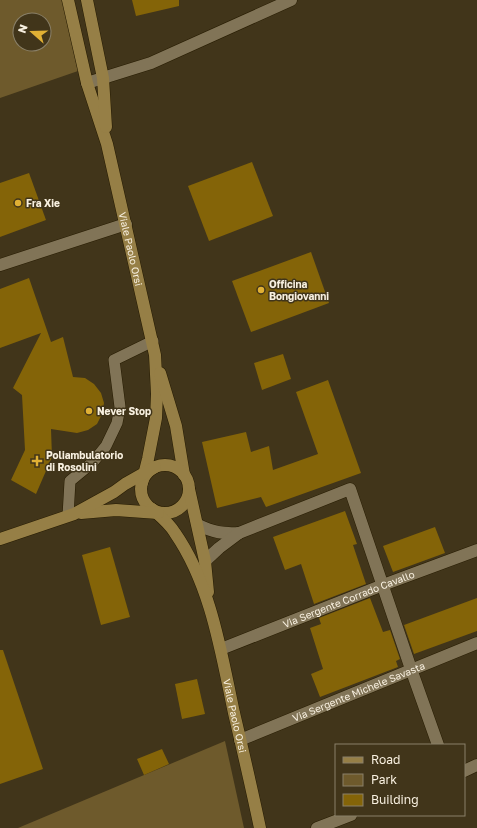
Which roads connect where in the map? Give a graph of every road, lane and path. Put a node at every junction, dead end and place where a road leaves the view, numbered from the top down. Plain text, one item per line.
1 (68, 0) edge
2 (87, 0) edge
3 (290, 0) edge
4 (274, 3) edge
5 (103, 78) junction
6 (87, 83) junction
7 (107, 144) junction
8 (126, 224) junction
9 (0, 265) edge
10 (153, 341) junction
11 (155, 355) junction
12 (152, 439) junction
13 (143, 477) junction
14 (186, 479) junction
15 (125, 484) junction
16 (157, 511) junction
17 (71, 515) junction
18 (198, 525) junction
19 (239, 533) junction
20 (0, 539) edge
21 (476, 555) edge
22 (206, 561) junction
23 (383, 585) junction
24 (209, 604) junction
25 (477, 643) edge
26 (221, 649) junction
27 (411, 669) junction
28 (240, 740) junction
29 (438, 744) edge
30 (477, 765) edge
31 (465, 771) edge
32 (348, 816) edge
33 (260, 828) edge
34 (317, 828) edge

1 - 6 main road, Viale Paolo Orsi
2 - 5 main road, Viale Paolo Orsi
3 - 4 street
4 - 5 street
5 - 6 street
5 - 7 main road, Viale Paolo Orsi
6 - 7 main road, Viale Paolo Orsi
7 - 8 main road, Viale Paolo Orsi
8 - 9 street
8 - 10 main road, Viale Paolo Orsi
10 - 11 main road, Viale Paolo Orsi
10 - 17 lane
11 - 12 main road
11 - 14 main road
12 - 13 main road
12 - 15 main road
13 - 14 main road
13 - 15 main road
13 - 16 main road
14 - 16 main road
14 - 18 main road
15 - 17 main road
16 - 17 main road
16 - 24 main road
17 - 20 main road
18 - 19 street
18 - 22 main road
19 - 22 street
19 - 23 street
21 - 23 street, Via Sergente Corrado Cavallo
22 - 24 main road
23 - 26 street, Via Sergente Corrado Cavallo
23 - 27 street
24 - 26 main road, Viale Paolo Orsi
25 - 27 street, Via Sergente Michele Savasta
26 - 28 main road, Viale Paolo Orsi
27 - 28 street, Via Sergente Michele Savasta
27 - 29 street
28 - 33 main road, Viale Paolo Orsi
30 - 31 street
32 - 34 street

